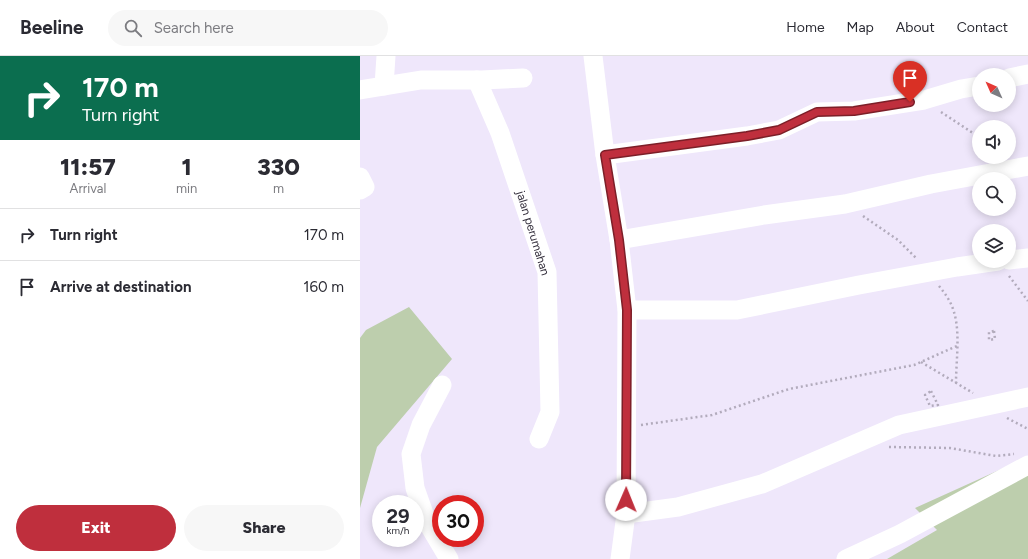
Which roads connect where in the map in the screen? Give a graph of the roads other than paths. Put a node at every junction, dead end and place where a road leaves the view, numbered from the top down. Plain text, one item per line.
1 (386, 56) edge
2 (593, 56) edge
3 (1028, 74) edge
4 (1016, 77) edge
5 (523, 78) dead end
6 (477, 80) junction
7 (384, 86) junction
8 (972, 87) edge
9 (360, 90) edge
10 (605, 155) junction
11 (1028, 166) edge
12 (360, 177) edge
13 (360, 190) edge
14 (619, 240) junction
15 (1028, 258) edge
16 (1016, 259) edge
17 (972, 265) edge
18 (627, 310) junction
19 (442, 385) dead end
20 (1028, 397) edge
21 (539, 439) dead end
22 (1022, 460) edge
23 (626, 514) junction
24 (449, 559) edge
25 (620, 559) edge
26 (846, 559) edge

1 - 7 street
2 - 10 street
3 - 4 street
5 - 6 street
6 - 7 street
6 - 21 street, jalan perumahan
7 - 9 street
8 - 10 street
10 - 14 street
11 - 14 street
12 - 13 street
14 - 18 street
15 - 16 street
17 - 18 street
18 - 23 street
19 - 24 street
20 - 23 street
22 - 26 street
23 - 25 street

